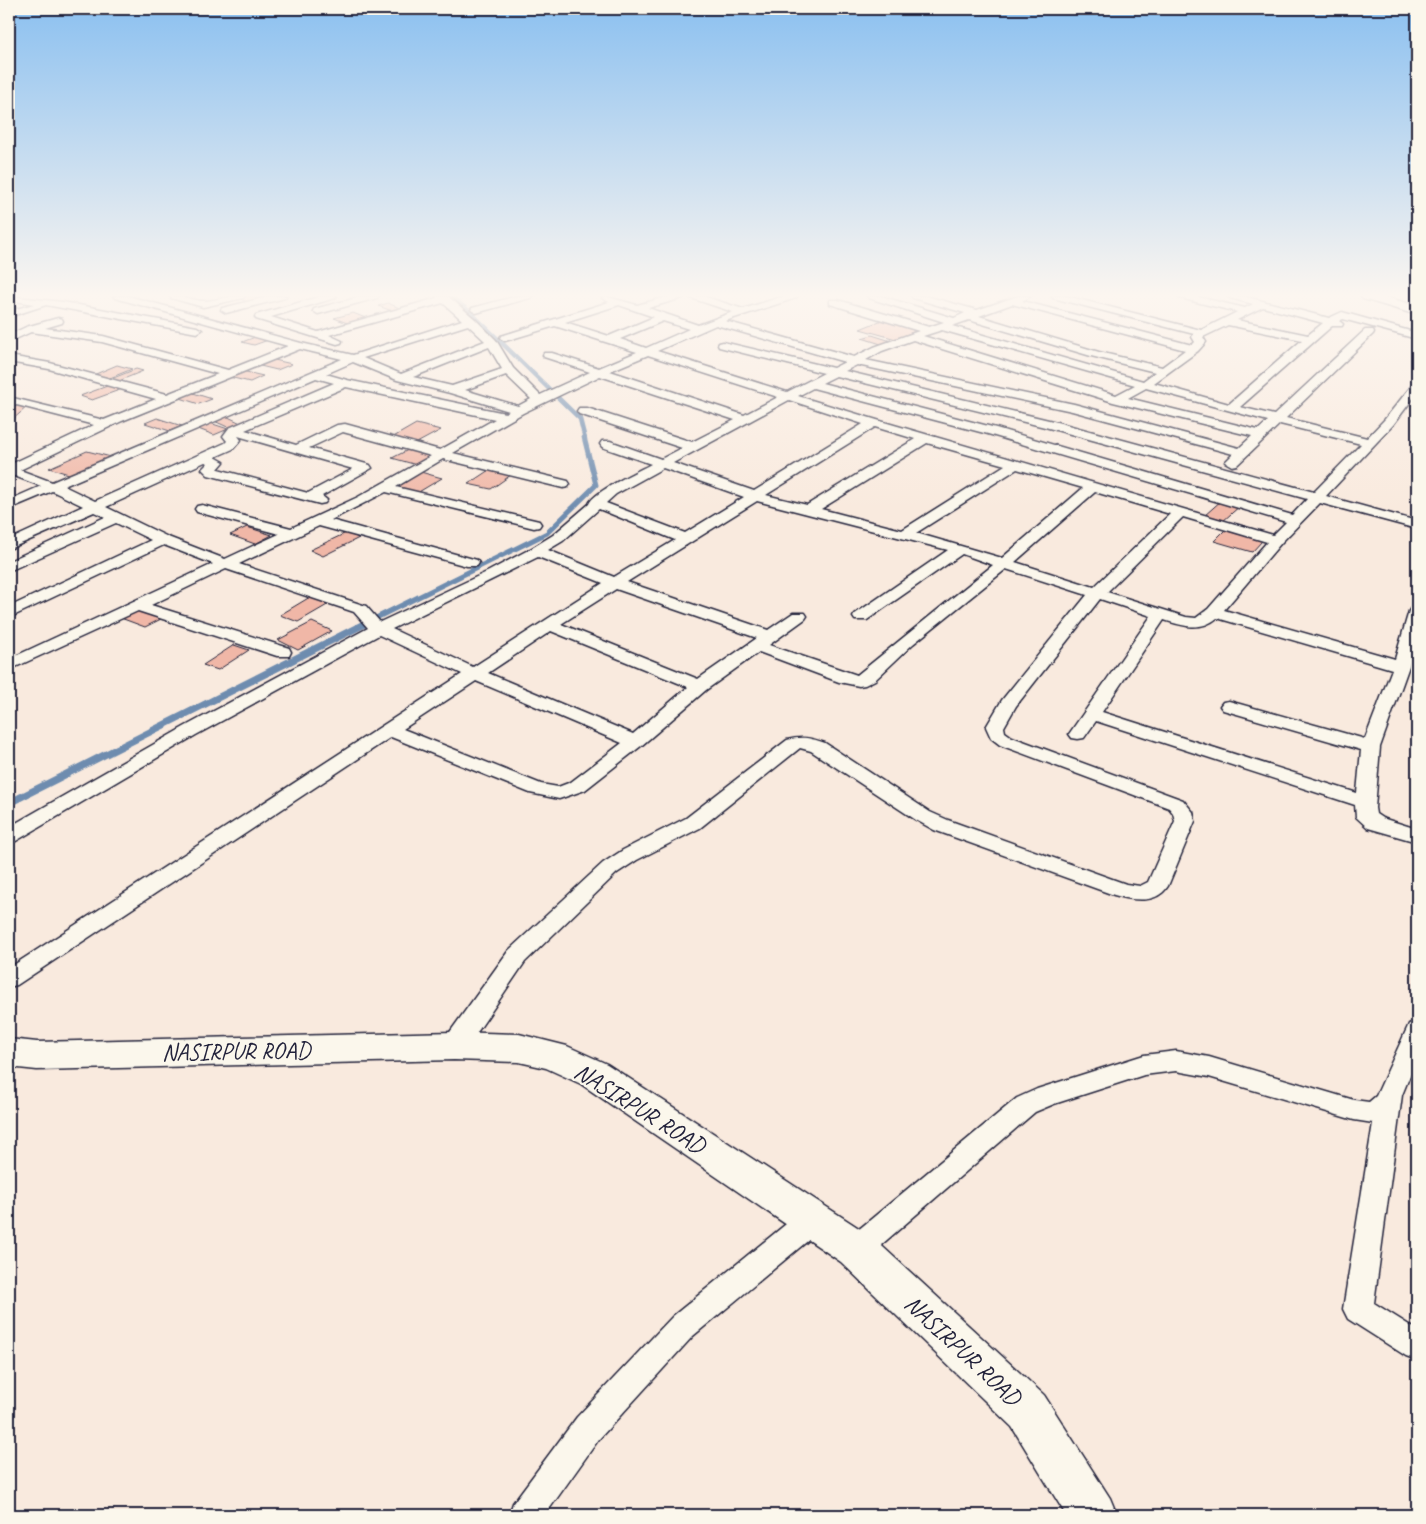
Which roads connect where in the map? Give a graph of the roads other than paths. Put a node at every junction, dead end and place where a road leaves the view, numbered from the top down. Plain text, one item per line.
1 (54, 367) edge
2 (204, 367) edge
3 (246, 367) edge
4 (331, 367) edge
5 (375, 367) edge
6 (429, 367) edge
7 (506, 367) edge
8 (585, 367) edge
9 (611, 367) edge
10 (697, 367) edge
11 (815, 367) edge
12 (843, 367) edge
13 (884, 367) edge
14 (1013, 367) edge
15 (1082, 367) edge
16 (1147, 367) edge
17 (1168, 367) edge
18 (1279, 367) edge
19 (1331, 367) edge
20 (508, 370) junction
21 (1163, 371) junction
22 (600, 372) junction
23 (834, 372) junction
24 (229, 374) junction
25 (315, 374) junction
26 (401, 378) junction
27 (345, 383) junction
28 (812, 384) junction
29 (1144, 385) junction
30 (1417, 388) edge
31 (453, 390) junction
32 (790, 395) junction
33 (167, 398) junction
34 (542, 399) junction
35 (1117, 399) junction
36 (9, 400) edge
37 (1232, 408) junction
38 (519, 410) junction
39 (583, 411) dead end
40 (506, 417) junction
41 (1277, 418) junction
42 (745, 419) junction
43 (874, 423) junction
44 (106, 424) junction
45 (232, 431) junction
46 (1261, 435) junction
47 (925, 438) junction
48 (1369, 442) junction
49 (606, 444) dead end
50 (693, 447) junction
51 (297, 449) junction
52 (1242, 453) junction
53 (443, 455) junction
54 (204, 457) junction
55 (663, 463) junction
56 (1016, 464) junction
57 (9, 470) edge
58 (1222, 471) junction
59 (562, 484) dead end
60 (52, 486) junction
61 (1092, 487) junction
62 (384, 488) junction
63 (755, 496) junction
64 (310, 497) junction
65 (1319, 497) junction
66 (595, 503) junction
67 (9, 505) edge
68 (92, 507) junction
69 (348, 507) junction
70 (202, 509) dead end
71 (810, 510) junction
72 (1180, 512) junction
73 (116, 518) junction
74 (1295, 520) junction
75 (318, 521) junction
76 (534, 524) dead end
77 (1417, 525) edge
78 (292, 533) junction
79 (904, 535) junction
80 (686, 539) junction
81 (163, 540) junction
82 (1276, 540) junction
83 (9, 545) edge
84 (960, 549) junction
85 (537, 552) junction
86 (472, 563) dead end
87 (225, 564) junction
88 (1003, 564) junction
89 (9, 567) edge
90 (615, 583) junction
91 (1096, 594) junction
92 (137, 605) junction
93 (1417, 611) edge
94 (1214, 612) junction
95 (9, 613) edge
96 (1160, 614) junction
97 (799, 616) dead end
98 (862, 617) dead end
99 (372, 622) junction
100 (549, 625) junction
101 (764, 642) junction
102 (283, 652) dead end
103 (9, 665) edge
104 (1401, 666) junction
105 (475, 674) junction
106 (700, 686) junction
107 (1229, 706) dead end
108 (1091, 714) junction
109 (390, 730) junction
110 (1078, 734) dead end
111 (635, 742) junction
112 (1371, 747) junction
113 (1365, 802) junction
114 (9, 836) edge
115 (1417, 836) edge
116 (9, 979) edge
117 (1417, 1032) edge
118 (454, 1046) junction
119 (9, 1053) edge
120 (1390, 1096) junction
121 (812, 1220) junction
122 (856, 1248) junction
123 (1417, 1346) edge
124 (526, 1515) edge
125 (1093, 1515) edge

1 - 33 street
2 - 24 street
3 - 24 street
4 - 25 street
5 - 26 street
6 - 26 street
7 - 20 street
8 - 22 street
9 - 22 street
10 - 32 street
11 - 23 street
12 - 23 street
13 - 52 street
14 - 35 street
15 - 29 street
16 - 21 street
17 - 21 street
18 - 37 street
19 - 41 street
20 - 31 street
20 - 34 street
21 - 29 street
22 - 34 street
22 - 42 street
23 - 28 street
23 - 58 street
24 - 33 street
25 - 27 street
25 - 60 street
26 - 31 street
27 - 40 street
27 - 45 street
28 - 32 street
28 - 74 street
29 - 35 street
29 - 37 street
30 - 48 street
31 - 38 street
32 - 42 street
32 - 43 street
33 - 44 street
34 - 38 street
35 - 46 street
36 - 44 street
37 - 41 street
38 - 40 street
39 - 50 street
40 - 53 street
41 - 46 street
41 - 48 street
42 - 50 street
43 - 47 street
43 - 63 street
44 - 57 street
45 - 51 street
45 - 54 street
46 - 52 street
47 - 56 street
47 - 71 street
48 - 65 street
49 - 55 street
50 - 55 street
51 - 53 street
51 - 64 street
52 - 58 street
53 - 59 street
53 - 62 street
54 - 64 street
54 - 68 street
55 - 63 street
55 - 66 street
56 - 61 street
56 - 79 street
57 - 60 street
58 - 65 street
60 - 67 street
60 - 68 street
61 - 72 street
61 - 88 street
62 - 69 street
62 - 76 street
63 - 71 street
63 - 80 street
64 - 69 street
65 - 74 street
65 - 77 street
66 - 80 street
66 - 85 street
68 - 73 street
68 - 83 street
69 - 75 street
70 - 78 street
71 - 79 street
72 - 82 street
72 - 91 street
73 - 81 street
73 - 89 street
74 - 82 street
75 - 78 street
75 - 86 street
78 - 87 street
79 - 84 street
80 - 90 street
81 - 87 street
81 - 95 street
82 - 94 street
84 - 88 street
84 - 98 street
85 - 90 street
85 - 99 street
87 - 92 street
87 - 99 street
88 - 91 street
88 - 101 street
90 - 100 street
90 - 101 street
91 - 96 street
91 - 118 street
92 - 102 street
92 - 103 street
93 - 104 street
94 - 96 street
94 - 104 street
96 - 108 street
97 - 101 street
99 - 105 street
99 - 114 street
100 - 105 street
100 - 106 street
101 - 106 street
104 - 112 street
105 - 109 street
105 - 111 street
106 - 111 street
107 - 112 street
108 - 110 street
108 - 113 street
109 - 111 street
109 - 116 street
112 - 113 street
113 - 115 street
117 - 120 street
118 - 119 street, NASIRPUR ROAD
118 - 121 street, NASIRPUR ROAD
120 - 122 street
120 - 123 street
121 - 122 street, NASIRPUR ROAD
121 - 124 street
122 - 125 street, NASIRPUR ROAD

